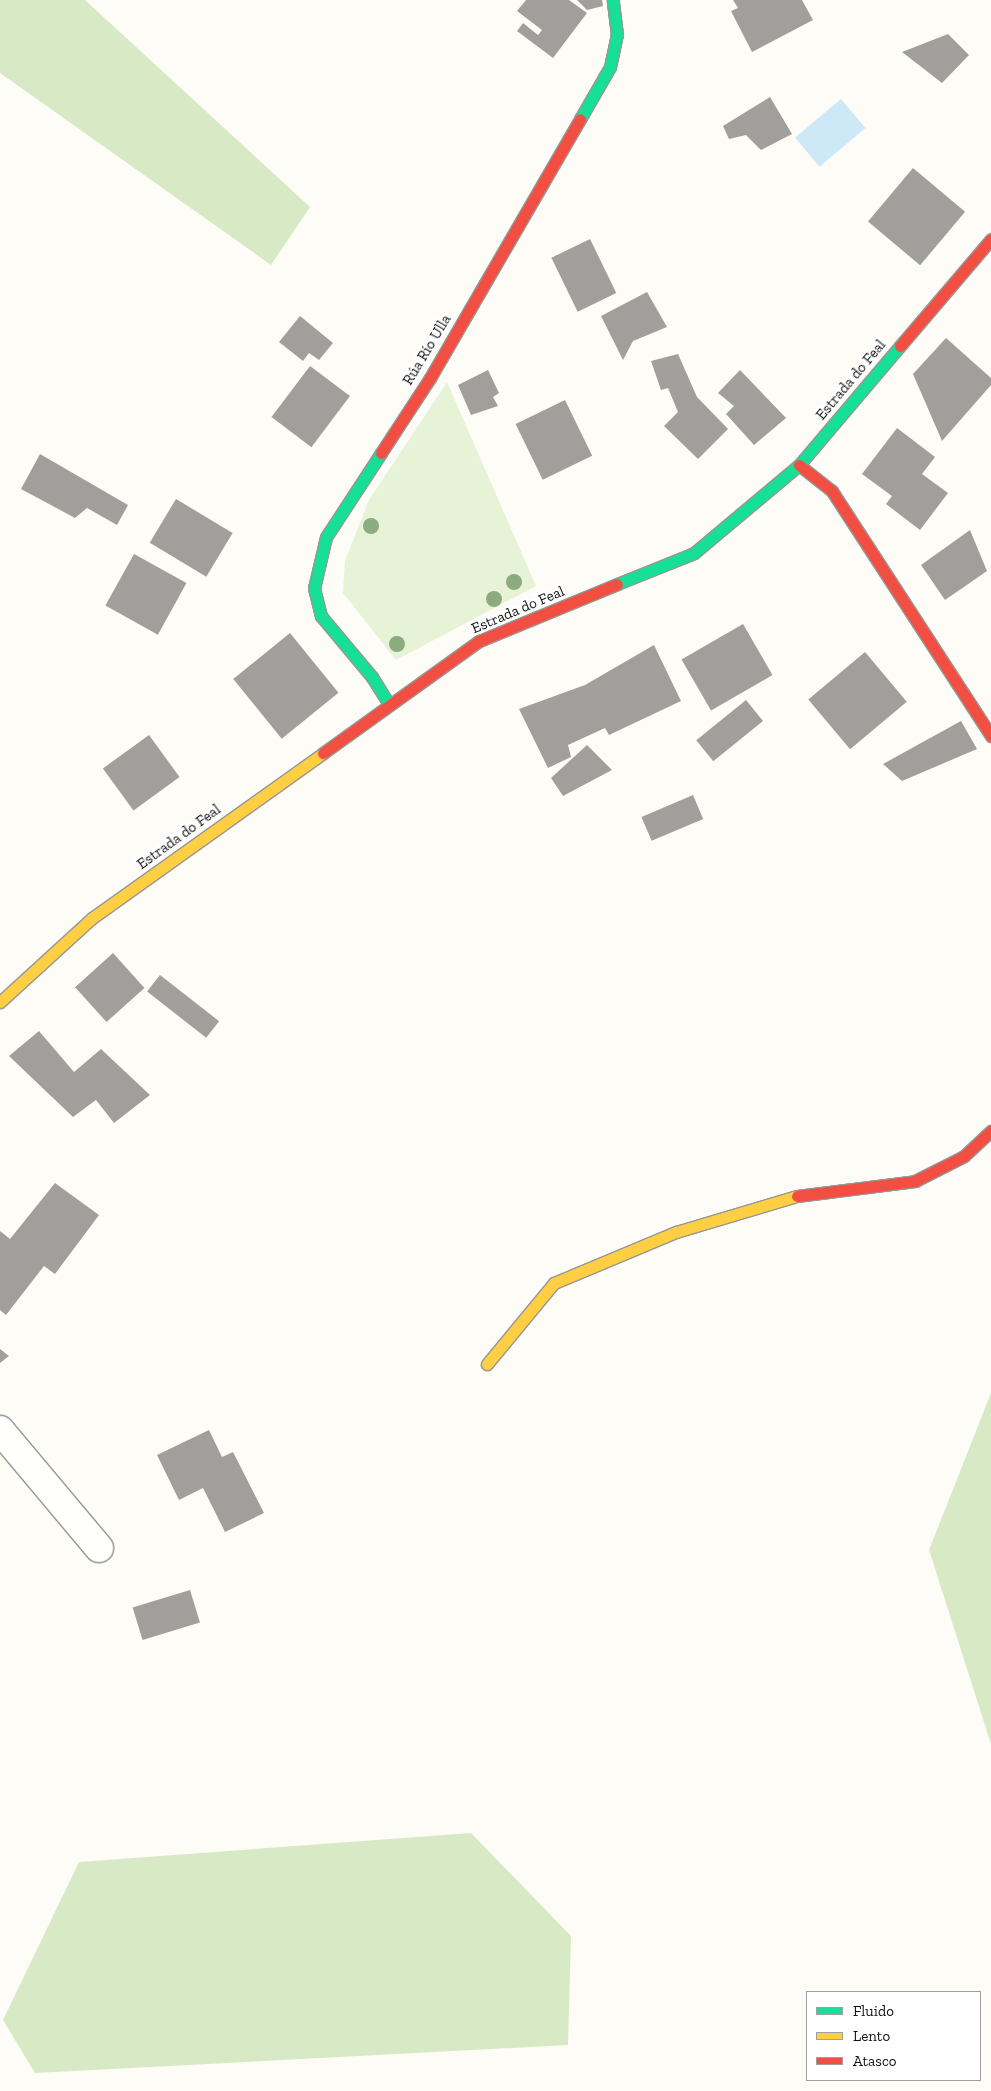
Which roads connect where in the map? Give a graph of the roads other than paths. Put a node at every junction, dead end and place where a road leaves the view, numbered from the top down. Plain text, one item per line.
1 (613, 0) edge
2 (991, 239) edge
3 (799, 465) junction
4 (389, 704) junction
5 (991, 736) edge
6 (0, 1002) edge
7 (991, 1132) edge
8 (487, 1364) dead end
9 (0, 1430) edge
10 (99, 1548) dead end

1 - 4 street, Rúa Río Ulla
2 - 3 street, Estrada do Feal
3 - 4 street, Estrada do Feal
3 - 5 street
4 - 6 street, Estrada do Feal
7 - 8 street
9 - 10 street

